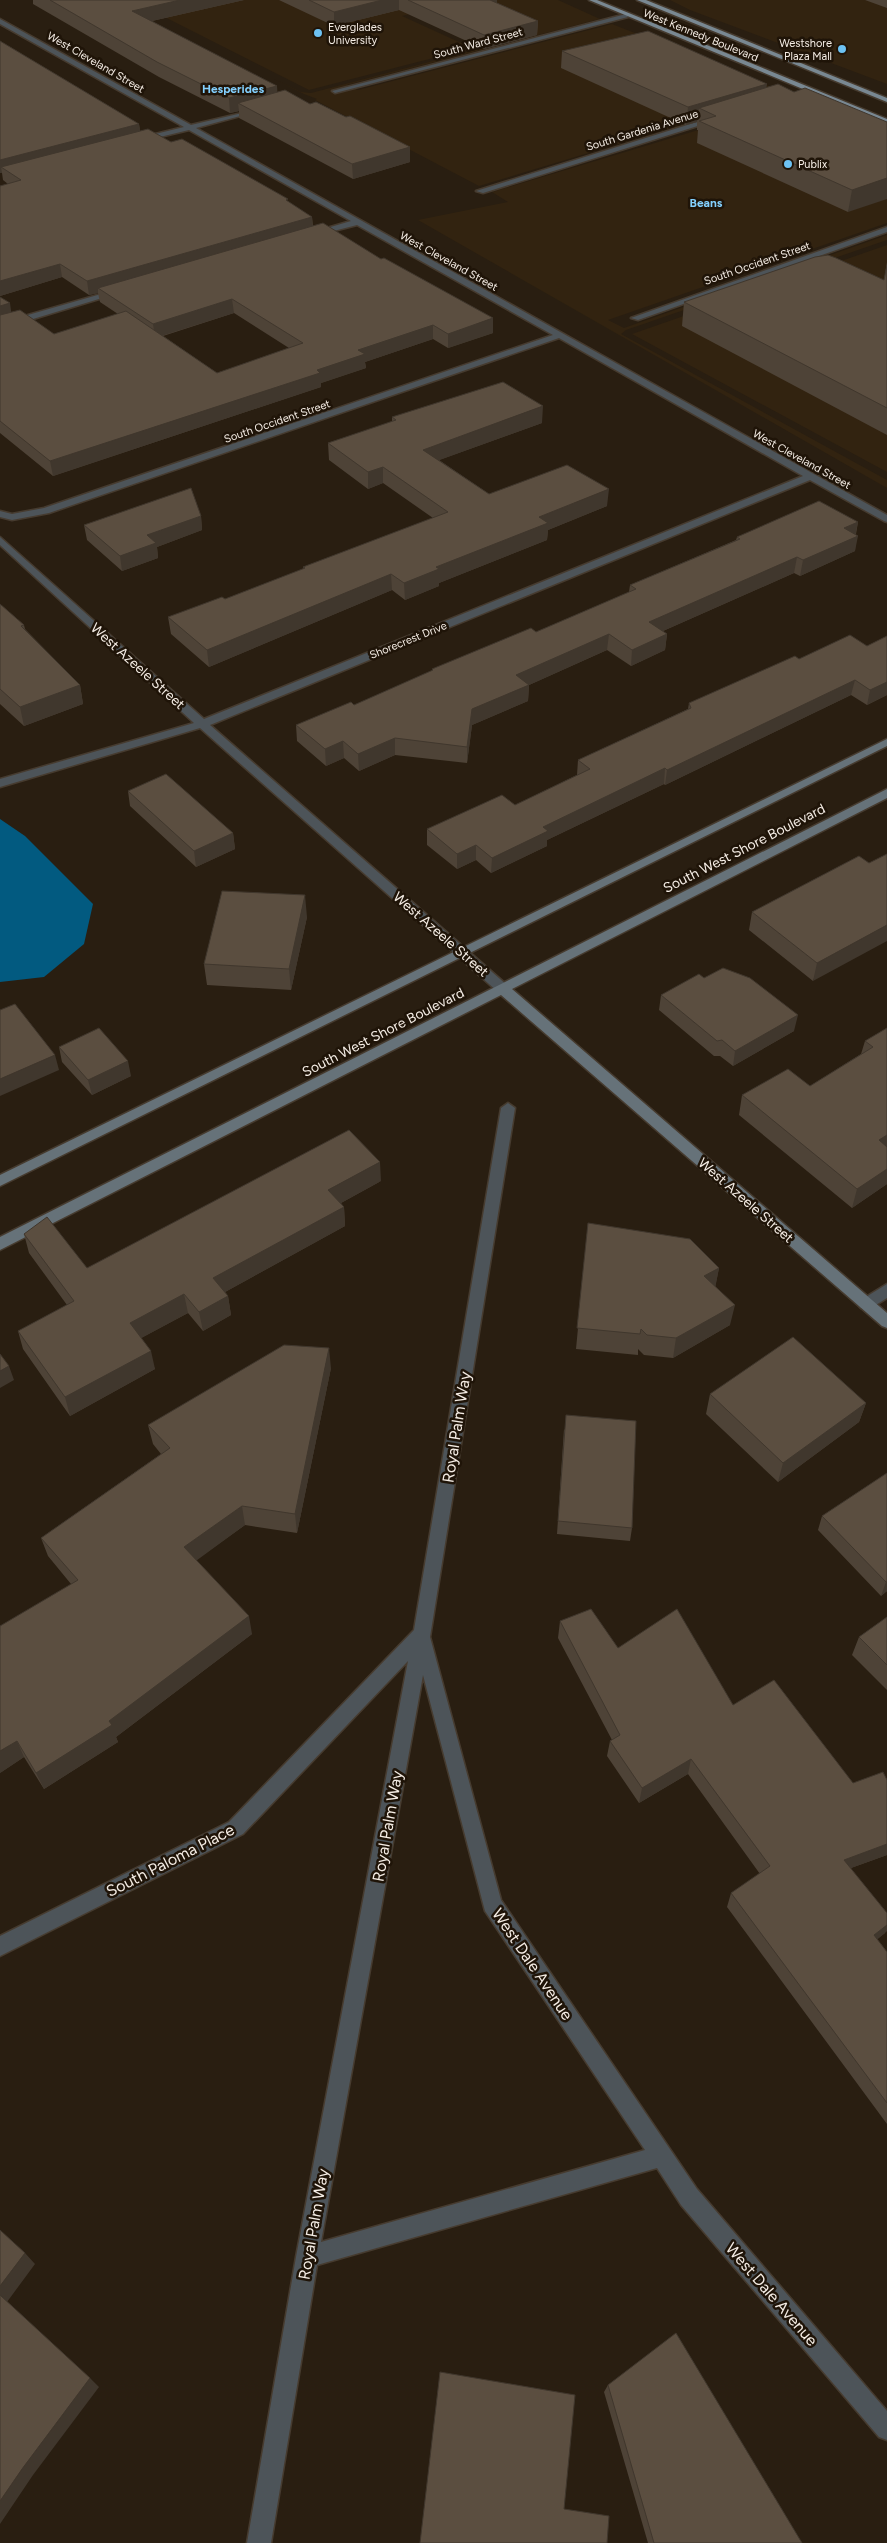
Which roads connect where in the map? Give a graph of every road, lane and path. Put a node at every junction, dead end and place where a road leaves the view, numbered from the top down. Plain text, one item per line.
1 (592, 0) edge
2 (640, 0) edge
3 (626, 16) junction
4 (658, 18) dead end
5 (667, 19) dead end
6 (0, 21) edge
7 (696, 23) junction
8 (843, 82) junction
9 (335, 91) dead end
10 (811, 91) junction
11 (796, 96) edge
12 (887, 100) edge
13 (266, 108) edge
14 (729, 116) edge
15 (887, 122) edge
16 (189, 128) junction
17 (132, 142) edge
18 (480, 191) dead end
19 (357, 222) junction
20 (887, 229) edge
21 (301, 238) edge
22 (132, 288) edge
23 (634, 318) dead end
24 (0, 326) edge
25 (558, 336) junction
26 (810, 476) junction
27 (0, 514) edge
28 (887, 520) edge
29 (0, 540) edge
30 (202, 724) junction
31 (887, 742) edge
32 (0, 783) edge
33 (887, 793) edge
34 (462, 953) junction
35 (503, 989) junction
36 (508, 1108) dead end
37 (0, 1181) edge
38 (0, 1244) edge
39 (887, 1290) edge
40 (866, 1304) junction
41 (887, 1322) edge
42 (422, 1634) junction
43 (0, 1946) edge
44 (661, 2156) junction
45 (307, 2257) junction
46 (887, 2429) edge
47 (259, 2543) edge

1 - 3 main road, West Kennedy Boulevard
2 - 7 main road, West Kennedy Boulevard
3 - 4 main road
3 - 9 street, South Ward Street
3 - 10 main road, West Kennedy Boulevard
5 - 7 main road
6 - 16 street, West Cleveland Street
7 - 8 main road, West Kennedy Boulevard
8 - 10 main road
8 - 12 main road, West Kennedy Boulevard
10 - 11 street
10 - 15 main road, West Kennedy Boulevard
13 - 16 street
14 - 18 street, South Gardenia Avenue
16 - 17 street
16 - 19 street, West Cleveland Street
19 - 21 street
19 - 25 street, West Cleveland Street
20 - 23 street, South Occident Street
22 - 24 street
25 - 26 street, West Cleveland Street
25 - 27 street, South Occident Street
26 - 28 street, West Cleveland Street
26 - 30 street, Shorecrest Drive
29 - 30 street, West Azeele Street
30 - 32 street, Shorecrest Drive
30 - 34 street, West Azeele Street
31 - 34 street
33 - 35 street, South West Shore Boulevard
34 - 35 street, West Azeele Street
34 - 37 street
35 - 38 street, South West Shore Boulevard
35 - 40 street, West Azeele Street
36 - 42 street, Royal Palm Way
39 - 40 street
40 - 41 street, West Azeele Street
42 - 43 street, South Paloma Place
42 - 44 street, West Dale Avenue
42 - 45 street, Royal Palm Way
44 - 45 street
44 - 46 street, West Dale Avenue
45 - 47 street, Royal Palm Way

